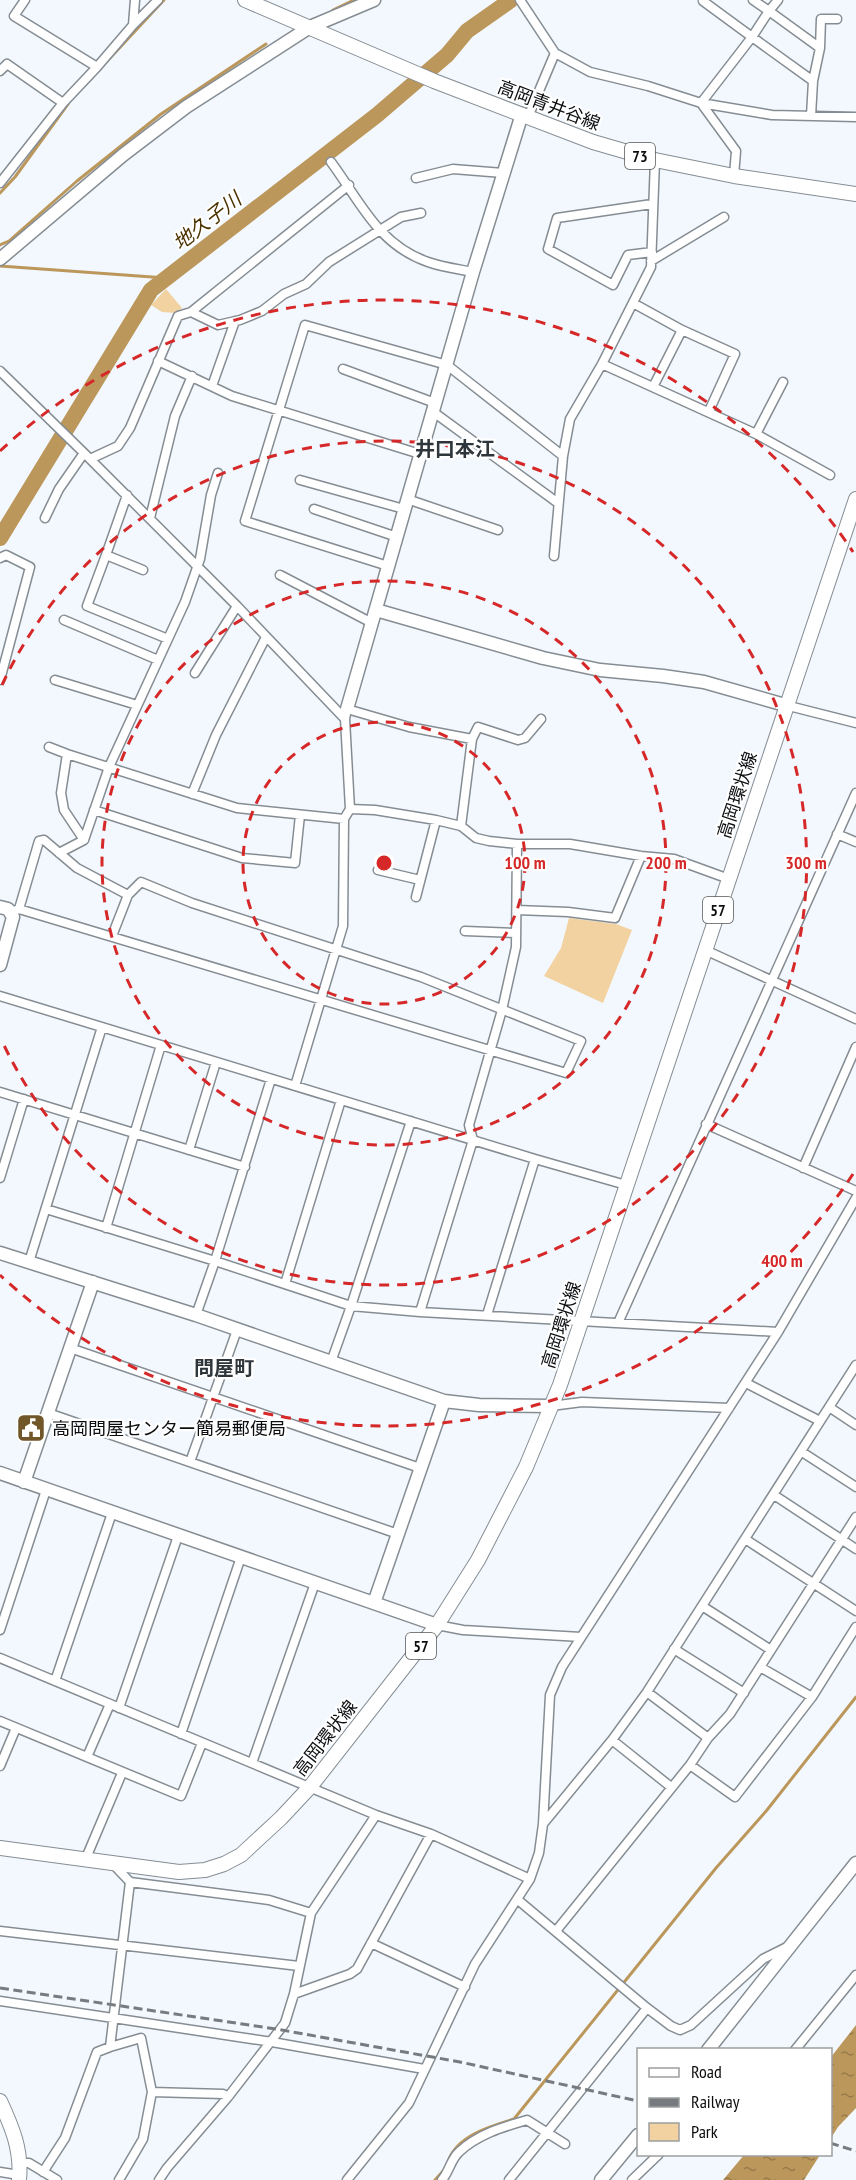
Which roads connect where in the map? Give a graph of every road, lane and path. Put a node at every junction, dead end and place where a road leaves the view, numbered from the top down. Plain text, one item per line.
1 (26, 0) edge
2 (135, 0) edge
3 (158, 0) edge
4 (245, 0) edge
5 (374, 0) edge
6 (753, 0) edge
7 (778, 0) edge
8 (703, 2) dead end
9 (523, 4) edge
10 (769, 11) junction
11 (837, 19) dead end
12 (133, 25) junction
13 (310, 27) junction
14 (752, 37) junction
15 (820, 48) junction
16 (555, 52) junction
17 (97, 67) junction
18 (0, 71) edge
19 (813, 81) junction
20 (63, 103) junction
21 (701, 103) junction
22 (525, 116) junction
23 (811, 116) junction
24 (856, 117) edge
25 (655, 160) junction
26 (331, 162) dead end
27 (503, 173) junction
28 (734, 176) junction
29 (416, 178) dead end
30 (0, 183) edge
31 (349, 186) junction
32 (856, 194) edge
33 (652, 204) junction
34 (421, 213) dead end
35 (724, 217) dead end
36 (379, 231) junction
37 (652, 256) junction
38 (2, 258) edge
39 (473, 272) junction
40 (633, 303) junction
41 (191, 312) junction
42 (235, 321) junction
43 (682, 330) junction
44 (158, 361) junction
45 (602, 364) junction
46 (447, 365) junction
47 (343, 369) dead end
48 (0, 371) edge
49 (192, 376) junction
50 (783, 382) dead end
51 (212, 386) junction
52 (653, 387) junction
53 (434, 407) junction
54 (279, 409) junction
55 (709, 411) junction
56 (756, 434) junction
57 (420, 454) junction
58 (87, 456) junction
59 (563, 456) junction
60 (218, 473) dead end
61 (830, 475) dead end
62 (300, 480) dead end
63 (127, 495) junction
64 (856, 499) edge
65 (558, 503) junction
66 (406, 504) junction
67 (314, 509) dead end
68 (45, 518) dead end
69 (150, 518) junction
70 (498, 530) dead end
71 (397, 537) junction
72 (106, 555) junction
73 (554, 556) dead end
74 (0, 558) edge
75 (196, 565) junction
76 (388, 566) junction
77 (143, 570) dead end
78 (280, 575) dead end
79 (237, 606) junction
80 (376, 610) junction
81 (64, 620) dead end
82 (372, 623) junction
83 (266, 637) junction
84 (168, 639) junction
85 (158, 660) junction
86 (195, 673) dead end
87 (0, 680) edge
88 (55, 680) dead end
89 (137, 705) junction
90 (785, 705) junction
91 (346, 714) junction
92 (541, 719) dead end
93 (856, 723) edge
94 (472, 739) junction
95 (50, 747) dead end
96 (67, 754) junction
97 (109, 767) junction
98 (856, 793) edge
99 (192, 794) junction
100 (350, 809) junction
101 (94, 810) junction
102 (300, 815) junction
103 (344, 819) junction
104 (436, 820) junction
105 (461, 826) junction
106 (837, 834) junction
107 (84, 840) junction
108 (856, 842) edge
109 (518, 844) junction
110 (59, 853) junction
111 (641, 856) junction
112 (378, 870) dead end
113 (729, 879) junction
114 (420, 880) junction
115 (128, 895) junction
116 (416, 897) dead end
117 (10, 909) edge
118 (517, 910) junction
119 (465, 931) dead end
120 (516, 933) junction
121 (112, 936) junction
122 (335, 949) junction
123 (705, 950) junction
124 (0, 965) edge
125 (772, 980) junction
126 (0, 996) edge
127 (320, 999) junction
128 (502, 1010) junction
129 (856, 1020) edge
130 (102, 1027) junction
131 (161, 1045) junction
132 (856, 1047) edge
133 (489, 1051) junction
134 (216, 1062) junction
135 (271, 1079) junction
136 (295, 1086) junction
137 (0, 1092) edge
138 (24, 1099) junction
139 (341, 1100) junction
140 (75, 1115) junction
141 (411, 1120) junction
142 (706, 1124) junction
143 (135, 1133) junction
144 (473, 1140) junction
145 (189, 1150) junction
146 (535, 1160) junction
147 (245, 1167) junction
148 (803, 1168) junction
149 (0, 1178) edge
150 (626, 1185) junction
151 (856, 1191) edge
152 (856, 1198) edge
153 (46, 1209) junction
154 (106, 1228) junction
155 (0, 1254) edge
156 (216, 1261) junction
157 (29, 1262) junction
158 (93, 1282) junction
159 (285, 1284) junction
160 (351, 1306) junction
161 (420, 1312) junction
162 (196, 1315) junction
163 (487, 1315) junction
164 (580, 1321) junction
165 (618, 1323) junction
166 (237, 1330) junction
167 (778, 1332) junction
168 (70, 1348) junction
169 (331, 1362) junction
170 (856, 1365) edge
171 (746, 1383) junction
172 (213, 1396) junction
173 (444, 1401) junction
174 (551, 1406) junction
175 (829, 1407) junction
176 (729, 1408) junction
177 (48, 1413) junction
178 (820, 1421) junction
179 (856, 1425) edge
180 (802, 1452) junction
181 (190, 1462) junction
182 (420, 1468) junction
183 (0, 1473) edge
184 (24, 1482) junction
185 (856, 1487) edge
186 (46, 1490) junction
187 (774, 1495) junction
188 (112, 1513) junction
189 (856, 1517) edge
190 (398, 1534) junction
191 (178, 1536) junction
192 (745, 1539) junction
193 (841, 1539) junction
194 (856, 1549) edge
195 (241, 1557) junction
196 (315, 1582) junction
197 (813, 1584) junction
198 (374, 1603) junction
199 (702, 1606) junction
200 (856, 1611) edge
201 (437, 1625) junction
202 (856, 1627) edge
203 (0, 1630) edge
204 (581, 1637) junction
205 (674, 1649) junction
206 (771, 1650) junction
207 (0, 1658) edge
208 (760, 1667) junction
209 (55, 1681) junction
210 (647, 1692) junction
211 (744, 1693) junction
212 (812, 1697) junction
213 (114, 1706) junction
214 (0, 1721) edge
215 (16, 1728) junction
216 (181, 1734) junction
217 (708, 1738) junction
218 (612, 1740) junction
219 (202, 1743) junction
220 (87, 1757) junction
221 (252, 1763) junction
222 (690, 1765) junction
223 (0, 1766) edge
224 (122, 1773) junction
225 (310, 1787) junction
226 (671, 1787) junction
227 (376, 1815) junction
228 (543, 1824) junction
229 (430, 1834) junction
230 (0, 1848) edge
231 (86, 1858) junction
232 (111, 1863) junction
233 (856, 1863) edge
234 (530, 1879) junction
235 (130, 1882) junction
236 (518, 1900) junction
237 (311, 1913) junction
238 (0, 1930) edge
239 (556, 1931) junction
240 (371, 1943) junction
241 (122, 1945) junction
242 (789, 1946) junction
243 (299, 1966) junction
244 (856, 1976) edge
245 (465, 1987) junction
246 (294, 1994) junction
247 (0, 2001) edge
248 (647, 2008) junction
249 (112, 2018) junction
250 (272, 2042) junction
251 (110, 2047) junction
252 (709, 2048) edge
253 (796, 2048) edge
254 (424, 2069) junction
255 (152, 2092) junction
256 (228, 2097) junction
257 (0, 2101) edge
258 (548, 2133) junction
259 (637, 2137) edge
260 (565, 2144) dead end
261 (656, 2156) edge
262 (0, 2172) edge
263 (44, 2172) junction
264 (19, 2173) edge
265 (57, 2180) edge
266 (119, 2180) edge
267 (159, 2180) edge
268 (347, 2180) edge
269 (442, 2180) edge
270 (509, 2180) edge
271 (601, 2180) edge
272 (632, 2180) edge

1 - 17 street
2 - 12 street
3 - 12 street
4 - 13 main road, 高岡青井谷線 / 73
5 - 13 street
6 - 10 street
7 - 10 street
8 - 14 street
9 - 16 street
10 - 14 street
10 - 15 street
11 - 15 street
12 - 17 street
13 - 22 main road, 高岡青井谷線 / 73
13 - 38 street
14 - 19 street
14 - 21 street
15 - 19 street
16 - 21 street
16 - 22 street
17 - 20 street
18 - 20 street
19 - 23 street
20 - 30 street
21 - 23 street
21 - 28 street
22 - 25 main road, 高岡青井谷線 / 73
22 - 27 street
23 - 24 street
25 - 28 main road, 高岡青井谷線 / 73
25 - 33 street
26 - 31 street
27 - 29 street
27 - 39 street
28 - 32 main road, 高岡青井谷線 / 73
31 - 36 street
31 - 41 street
33 - 37 street
33 - 37 street
34 - 36 street
35 - 37 street
36 - 39 street
36 - 42 street
37 - 40 street
39 - 46 street
40 - 43 street
40 - 45 street
41 - 42 street
41 - 44 street
42 - 51 street
43 - 52 street
43 - 55 street
44 - 49 street
44 - 58 street
45 - 52 street
45 - 59 street
46 - 53 street
46 - 54 street
46 - 59 street
47 - 53 street
48 - 58 street
49 - 51 street
49 - 69 street
50 - 56 street
51 - 54 street
52 - 55 street
53 - 57 street
53 - 65 street
54 - 57 street
54 - 76 street
55 - 56 street
56 - 61 street
57 - 66 street
58 - 63 street
58 - 68 street
59 - 65 street
60 - 75 street
62 - 66 street
63 - 69 street
63 - 72 street
64 - 90 main road, 高岡環状線 / 57
65 - 73 street
66 - 70 street
66 - 71 street
67 - 71 street
69 - 75 street
71 - 76 street
72 - 77 street
72 - 84 street
74 - 87 street
75 - 79 street
75 - 84 street
76 - 80 street
78 - 82 street
79 - 83 street
79 - 86 street
80 - 82 street
80 - 90 street
81 - 85 street
82 - 91 street
83 - 91 street
83 - 99 street
84 - 85 street
85 - 89 street
88 - 89 street
89 - 97 street
90 - 93 street
90 - 113 main road, 高岡環状線 / 57
91 - 94 street
91 - 100 street
92 - 94 street
94 - 105 street
95 - 96 street
96 - 97 street
96 - 107 street
97 - 99 street
97 - 101 street
98 - 106 street
99 - 102 street
100 - 103 street
100 - 104 street
101 - 102 street
101 - 107 street
102 - 103 street
103 - 122 street
104 - 105 street
104 - 114 street
105 - 109 street
106 - 108 street
106 - 125 street
107 - 110 street
109 - 111 street
109 - 118 street
110 - 115 street
110 - 117 street
111 - 113 street
111 - 118 street
112 - 114 street
113 - 123 main road, 高岡環状線 / 57
114 - 116 street
115 - 121 street
115 - 122 street
117 - 121 street
117 - 124 street
118 - 120 street
119 - 120 street
120 - 128 street
121 - 127 street
122 - 127 street
122 - 128 street
123 - 125 street
123 - 150 main road, 高岡環状線 / 57
125 - 129 street
125 - 142 street
126 - 130 street
127 - 133 street
127 - 136 street
128 - 133 street
128 - 133 street
130 - 131 street
130 - 140 street
131 - 134 street
131 - 143 street
132 - 148 street
133 - 144 street
134 - 135 street
134 - 145 street
135 - 136 street
135 - 147 street
136 - 139 street
137 - 138 street
138 - 140 street
138 - 149 street
139 - 141 street
139 - 159 street
140 - 143 street
140 - 153 street
141 - 144 street
141 - 160 street
142 - 148 street
142 - 165 street
143 - 145 street
143 - 154 street
144 - 146 street
144 - 161 street
145 - 147 street
146 - 150 street
146 - 163 street
147 - 156 street
148 - 151 street
150 - 164 main road, 高岡環状線 / 57
152 - 167 street
153 - 154 street
153 - 157 street
154 - 156 street
155 - 157 street
156 - 159 street
156 - 162 street
157 - 158 street
158 - 162 street
158 - 168 street
159 - 160 street
160 - 161 street
160 - 169 street
161 - 163 street
162 - 166 street
163 - 164 street
164 - 165 street
164 - 174 main road, 高岡環状線 / 57
165 - 167 street
166 - 169 street
166 - 172 street
167 - 171 street
168 - 172 street
168 - 177 street
169 - 173 street
170 - 175 street
171 - 176 street
171 - 178 street
172 - 181 street
172 - 182 street
173 - 174 street
173 - 182 street
174 - 176 street
174 - 201 main road, 高岡環状線 / 57
175 - 178 street
175 - 179 street
176 - 204 street
177 - 181 street
177 - 184 street
178 - 180 street
180 - 185 street
180 - 187 street
181 - 190 street
182 - 190 street
183 - 184 street
184 - 186 street
186 - 188 street
186 - 203 street
187 - 192 street
187 - 193 street
188 - 191 street
188 - 209 street
189 - 193 street
190 - 198 street
191 - 195 street
191 - 213 street
192 - 197 street
192 - 199 street
193 - 194 street
193 - 197 street
195 - 196 street
195 - 216 street
196 - 198 street
196 - 221 street
197 - 200 street
197 - 206 street
198 - 201 street
199 - 205 street
199 - 206 street
201 - 204 street
201 - 225 main road, 高岡環状線 / 57
202 - 212 street
204 - 228 street
205 - 210 street
205 - 211 street
206 - 208 street
207 - 209 street
208 - 211 street
208 - 212 street
209 - 213 street
210 - 217 street
210 - 218 street
211 - 217 street
212 - 222 street
213 - 216 street
213 - 220 street
214 - 215 street
215 - 220 street
215 - 223 street
216 - 219 street
217 - 222 street
218 - 226 street
218 - 228 street
219 - 221 street
219 - 224 street
220 - 224 street
221 - 225 street
222 - 226 street
224 - 231 street
225 - 227 street
225 - 232 main road, 高岡環状線 / 57
226 - 239 street
227 - 229 street
227 - 237 street
228 - 234 street
229 - 234 street
229 - 240 street
230 - 231 main road, 高岡環状線 / 57
231 - 232 main road, 高岡環状線 / 57
232 - 235 street
233 - 242 street
234 - 236 street
235 - 237 street
235 - 241 street
236 - 239 street
236 - 245 street
237 - 243 street
238 - 241 street
239 - 248 street
240 - 245 street
240 - 246 street
241 - 243 street
241 - 249 street
242 - 248 street
242 - 252 street
243 - 246 street
244 - 253 street
245 - 254 street
246 - 250 street
247 - 249 street
248 - 258 street
249 - 250 street
249 - 251 street
250 - 254 street
250 - 256 street
251 - 255 street
251 - 263 street
254 - 268 street
255 - 256 street
255 - 266 street
256 - 267 street
257 - 264 main road
258 - 260 street
258 - 269 street
258 - 270 street
259 - 271 street
261 - 272 street
262 - 264 street
263 - 264 street
263 - 265 street

